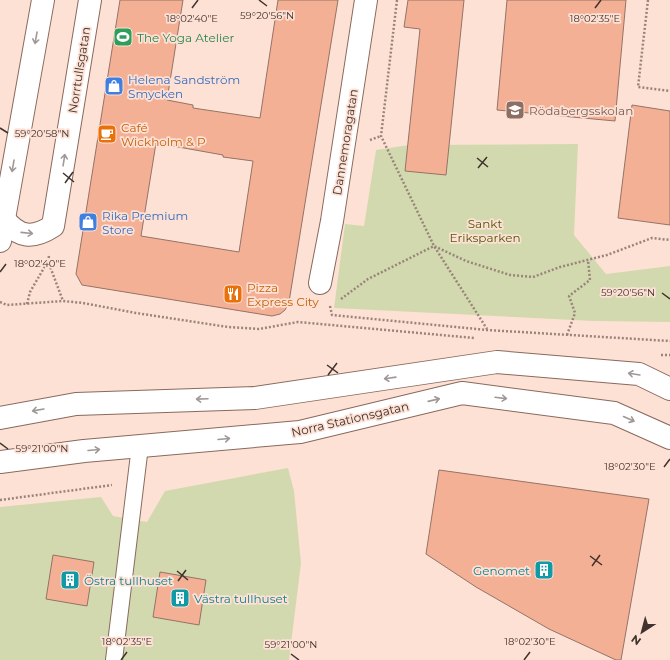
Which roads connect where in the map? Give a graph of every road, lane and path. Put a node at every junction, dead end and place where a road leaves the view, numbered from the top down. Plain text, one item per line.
1 (43, 0) edge
2 (90, 0) edge
3 (366, 0) edge
4 (397, 0) edge
5 (648, 0) edge
6 (670, 91) edge
7 (4, 219) junction
8 (670, 240) edge
9 (0, 241) edge
10 (434, 246) junction
11 (588, 260) junction
12 (320, 283) dead end
13 (340, 299) dead end
14 (63, 301) junction
15 (0, 302) edge
16 (27, 304) junction
17 (335, 304) dead end
18 (487, 330) junction
19 (567, 335) junction
20 (478, 339) dead end
21 (670, 341) edge
22 (654, 354) dead end
23 (670, 355) edge
24 (670, 389) edge
25 (0, 418) edge
26 (670, 438) edge
27 (140, 446) junction
28 (0, 462) edge
29 (136, 482) junction
30 (0, 500) edge
31 (114, 660) edge

1 -> 7 main road
7 -> 2 main road, Norrtullsgatan
3 - 12 main road, Dannemoragatan
4 - 10 path
5 - 6 path
7 - 9 main road
8 - 11 path
10 - 11 path
10 - 13 path
10 - 18 path
11 - 19 path
14 - 16 path
14 - 16 path
14 - 20 path
15 - 16 path
17 - 18 path
18 - 19 path
19 - 21 path
22 - 23 path
24 -> 25 main road
27 -> 26 main road, Norra Stationsgatan
28 -> 27 main road, Norra Stationsgatan
27 - 29 lane
29 - 30 path
29 - 31 lane

